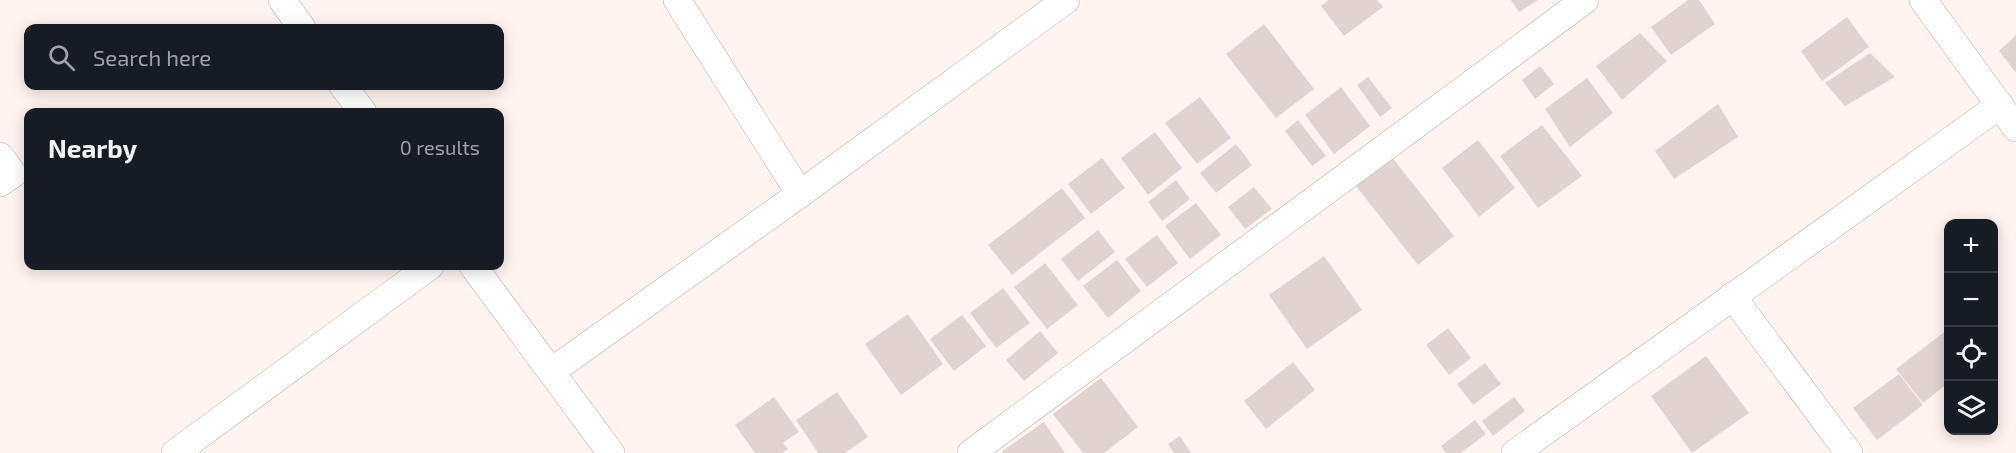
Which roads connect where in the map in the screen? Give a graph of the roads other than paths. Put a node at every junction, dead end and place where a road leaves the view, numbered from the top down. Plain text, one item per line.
1 (282, 0) edge
2 (677, 0) edge
3 (1066, 0) edge
4 (1585, 0) edge
5 (1923, 0) edge
6 (1036, 9) edge
7 (299, 24) edge
8 (346, 90) edge
9 (2000, 105) junction
10 (360, 108) edge
11 (2016, 128) edge
12 (0, 156) edge
13 (0, 183) edge
14 (800, 194) junction
15 (425, 270) edge
16 (476, 270) edge
17 (1732, 296) junction
18 (552, 371) junction
19 (175, 453) edge
20 (611, 453) edge
21 (970, 453) edge
22 (1515, 453) edge
23 (1849, 453) edge

1 - 7 street
2 - 14 street
3 - 6 street
4 - 21 street
5 - 9 street
6 - 14 street
8 - 10 street
9 - 11 street
9 - 17 street
12 - 13 street
14 - 18 street
15 - 19 street
16 - 18 street
17 - 22 street
17 - 23 street
18 - 20 street

